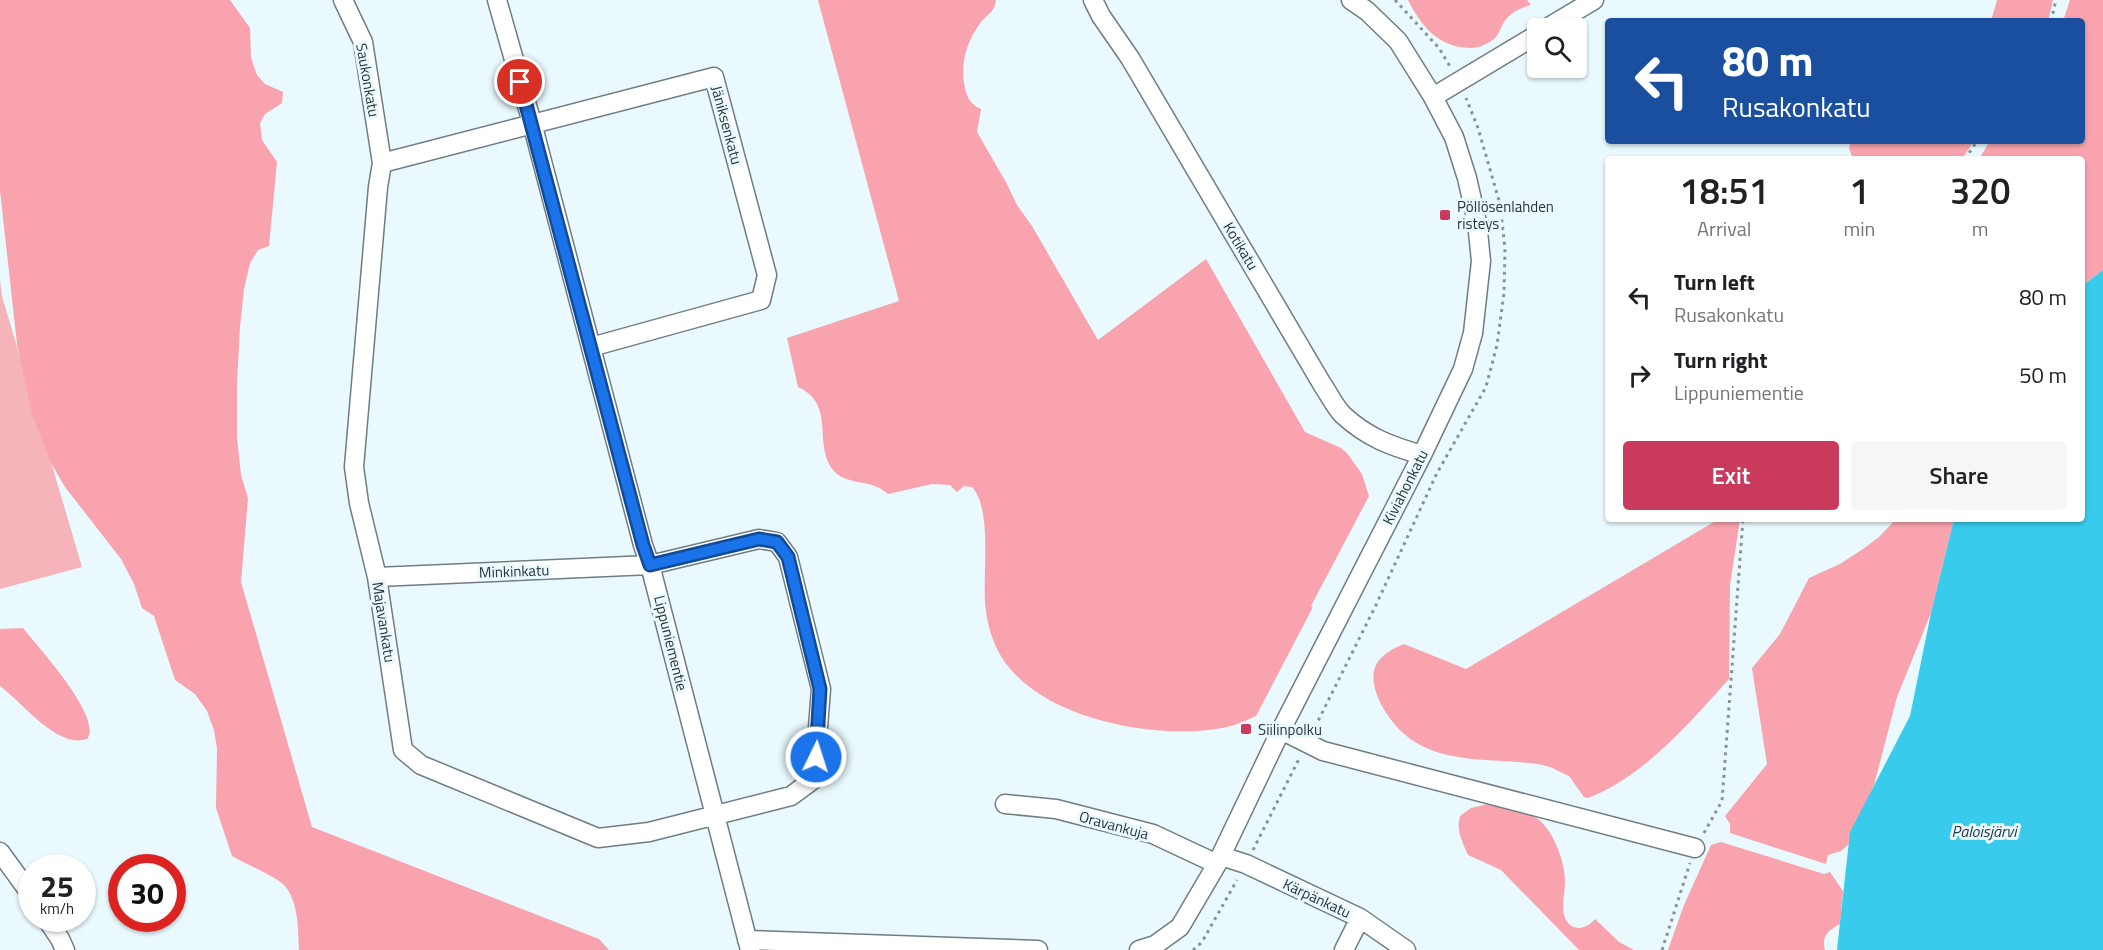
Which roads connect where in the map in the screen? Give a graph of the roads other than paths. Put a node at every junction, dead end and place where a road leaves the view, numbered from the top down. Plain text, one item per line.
1 (343, 0) edge
2 (497, 0) edge
3 (1093, 0) edge
4 (1350, 0) edge
5 (1594, 0) edge
6 (1564, 18) edge
7 (1527, 41) edge
8 (1433, 97) junction
9 (532, 123) junction
10 (382, 163) junction
11 (591, 347) junction
12 (1422, 455) junction
13 (650, 565) junction
14 (377, 577) junction
15 (1281, 730) junction
16 (1005, 804) dead end
17 (715, 816) junction
18 (1695, 848) road end
19 (1219, 860) junction
20 (4, 863) edge
21 (18, 880) edge
22 (1360, 918) junction
23 (55, 932) edge
24 (748, 945) edge
25 (65, 950) edge
26 (1038, 950) edge
27 (1139, 950) edge
28 (1344, 950) edge
29 (1406, 950) edge

1 - 10 street, Saukonkatu
2 - 9 street, Lippuniementie
3 - 12 street, Kotikatu
4 - 8 street, Kiviahonkatu
5 - 6 street
7 - 8 street
8 - 12 street, Kiviahonkatu
9 - 10 street, Jäniksenkatu
9 - 11 street, Lippuniementie
9 - 11 street, Jäniksenkatu
10 - 14 street, Majavankatu
11 - 13 street, Lippuniementie
12 - 15 street, Kiviahonkatu
13 - 14 street, Minkinkatu
13 - 17 street, Lippuniementie
13 - 17 street, Minkinkatu
14 - 17 street, Majavankatu
15 - 18 street
15 - 19 street, Kiviahonkatu
16 - 19 street, Oravankuja
17 - 24 street, Lippuniementie
19 - 22 street, Kärpänkatu
19 - 27 street, Kiviahonkatu
20 - 21 street
22 - 28 street
22 - 29 street, Kärpänkatu
23 - 25 street
24 - 26 street

